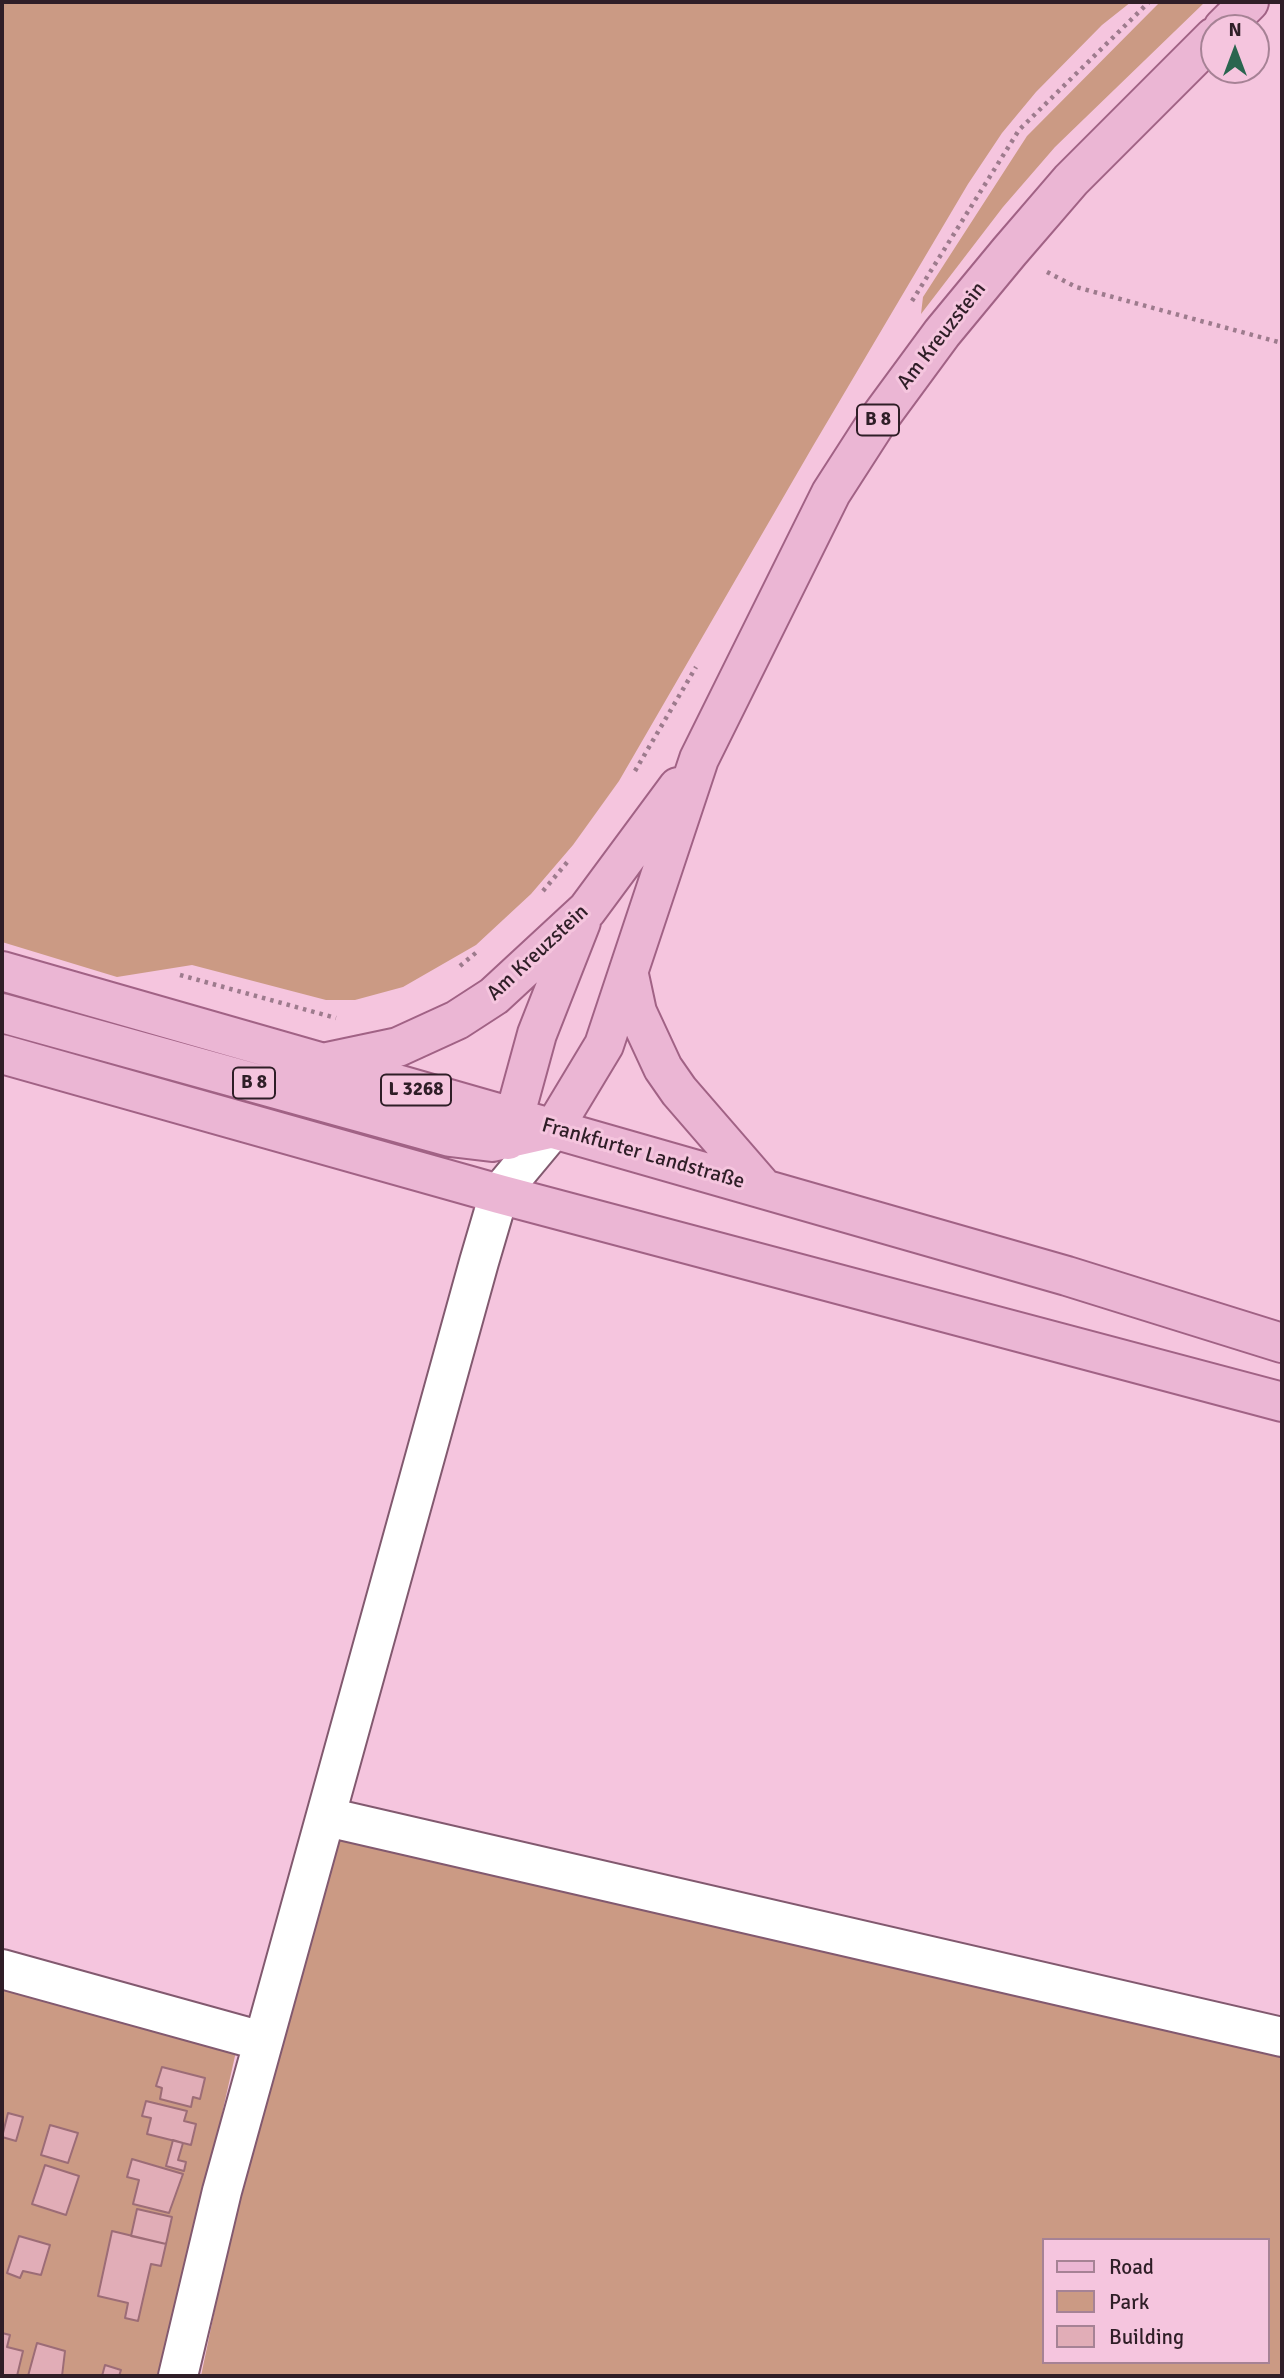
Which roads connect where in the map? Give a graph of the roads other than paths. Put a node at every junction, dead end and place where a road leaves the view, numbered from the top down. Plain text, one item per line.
1 (1200, 51) edge
2 (699, 759) junction
3 (587, 910) junction
4 (2, 971) edge
5 (629, 975) junction
6 (2, 1013) edge
7 (2, 1054) edge
8 (318, 1064) junction
9 (511, 1128) junction
10 (554, 1128) junction
11 (763, 1188) junction
12 (495, 1208) junction
13 (1282, 1343) edge
14 (1282, 1402) edge
15 (327, 1817) junction
16 (2, 1969) edge
17 (1282, 2037) edge
18 (262, 2041) junction
19 (177, 2376) edge

1 - 2 main road, Am Kreuzstein / B 8
2 - 3 main road, Am Kreuzstein
2 - 5 main road, Am Kreuzstein / B 8
3 - 8 main road, Am Kreuzstein
3 - 9 main road
4 - 8 main road, Frankfurter Landstraße / B 8
5 - 10 main road, B 8
5 - 11 main road
6 - 9 main road, B 8
7 - 12 main road, B 8
8 - 9 main road, Frankfurter Landstraße / L 3268
9 - 10 main road, Frankfurter Landstraße / L 3268
9 - 12 main road
10 - 11 main road, Frankfurter Landstraße / L 3268
10 - 12 street
11 - 13 main road, Frankfurter Landstraße / L 3268
12 - 14 main road
12 - 15 street
15 - 17 street
15 - 18 street
16 - 18 street
18 - 19 street

